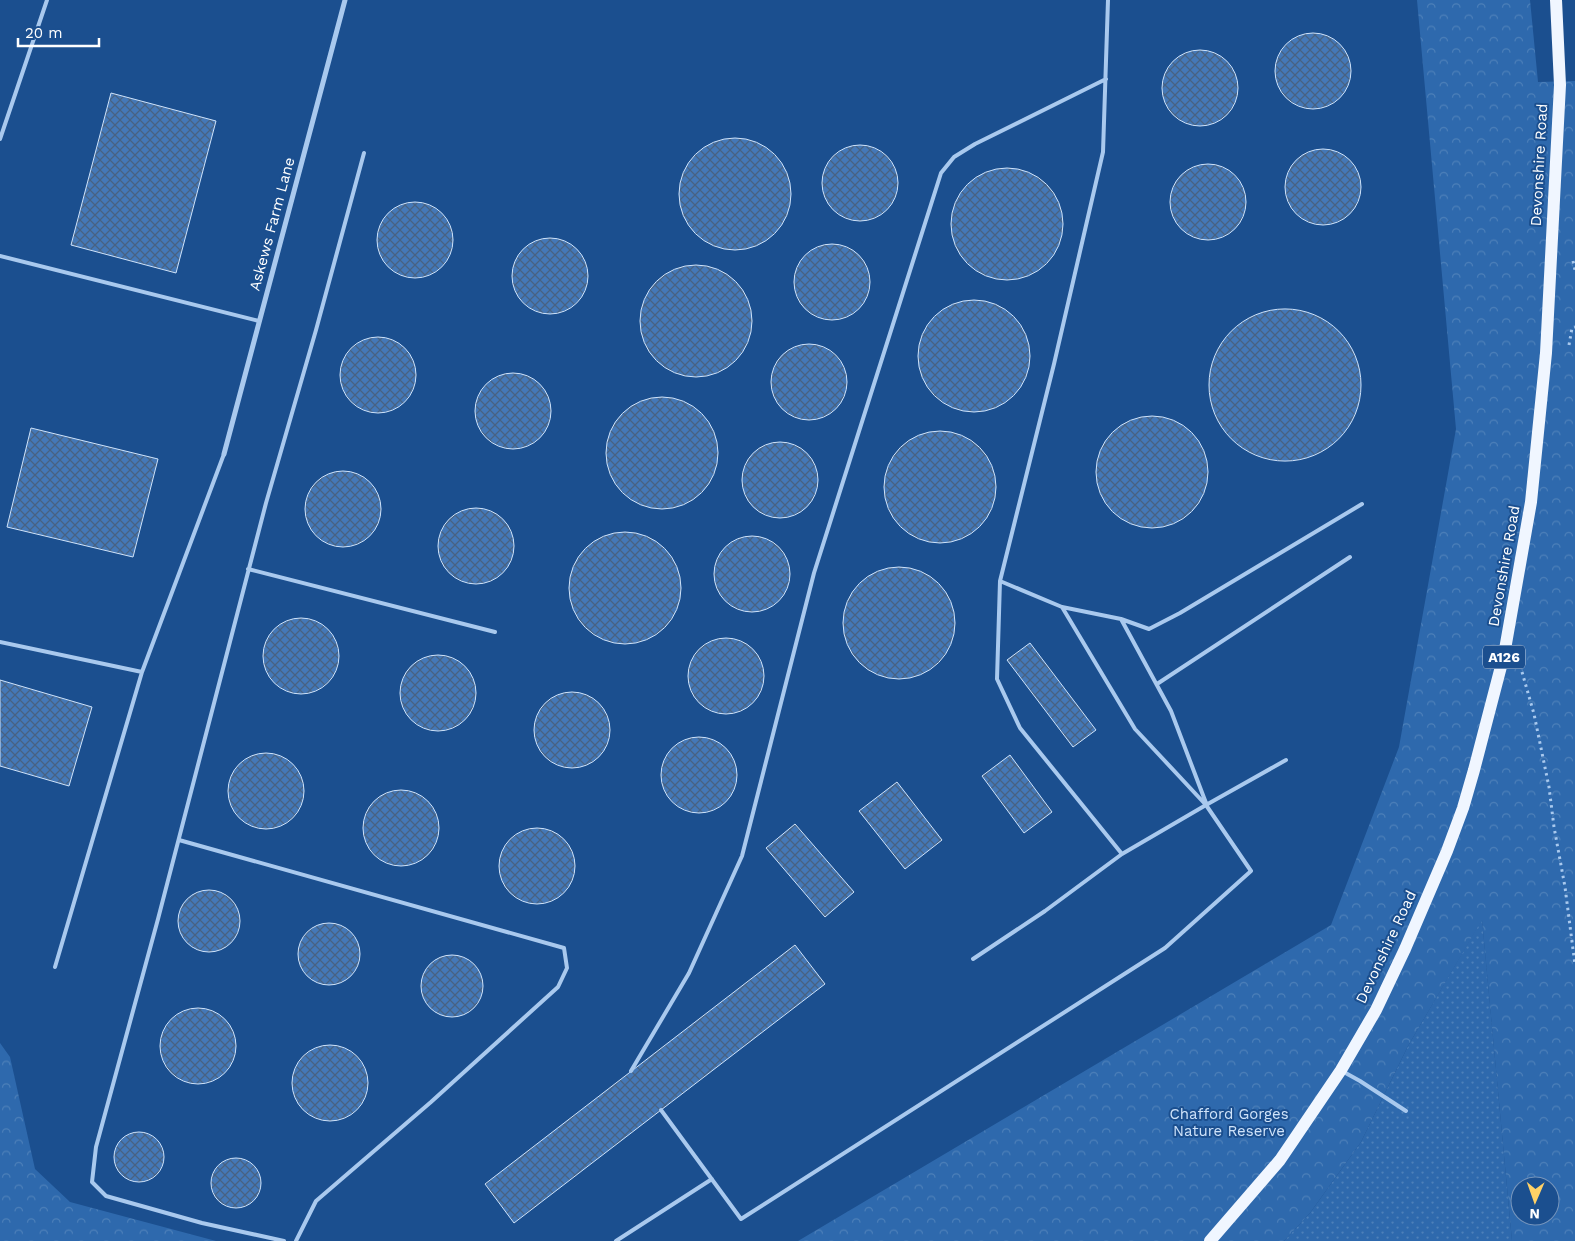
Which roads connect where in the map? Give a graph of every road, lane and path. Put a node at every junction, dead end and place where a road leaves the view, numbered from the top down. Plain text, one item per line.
1 (47, 0) edge
2 (345, 0) edge
3 (1108, 0) edge
4 (1556, 0) edge
5 (1106, 79) junction
6 (0, 139) edge
7 (364, 153) dead end
8 (0, 256) edge
9 (259, 321) junction
10 (224, 454) joint
11 (1362, 504) dead end
12 (1350, 557) dead end
13 (248, 569) junction
14 (1000, 581) junction
15 (1062, 607) junction
16 (1121, 619) junction
17 (495, 632) dead end
18 (0, 642) edge
19 (1522, 671) dead end
20 (142, 672) junction
21 (1157, 684) junction
22 (1286, 760) dead end
23 (1206, 805) junction
24 (178, 840) junction
25 (1122, 854) junction
26 (973, 958) dead end
27 (1575, 965) edge
28 (55, 968) dead end
29 (1341, 1070) junction
30 (631, 1071) dead end
31 (662, 1110) dead end
32 (1406, 1111) dead end
33 (712, 1179) junction
34 (284, 1241) edge
35 (296, 1241) edge
36 (616, 1241) edge
37 (1210, 1241) edge

1 - 6 lane
2 - 9 street, Askews Farm Lane
3 - 5 lane
4 - 29 main road, Devonshire Road / A126
5 - 14 lane
5 - 30 lane
7 - 13 lane
8 - 9 lane
9 - 10 street, Askews Farm Lane
10 - 20 lane
11 - 16 lane
12 - 21 lane
13 - 17 lane
13 - 24 lane
14 - 15 lane
14 - 25 lane
15 - 16 lane
15 - 23 lane
16 - 21 lane
18 - 20 lane
19 - 27 path
20 - 28 lane
21 - 23 lane
22 - 23 lane
23 - 25 lane
23 - 33 lane
24 - 34 lane
24 - 35 lane
25 - 26 lane
29 - 32 lane
29 - 37 main road, Devonshire Road / A126
31 - 33 lane
33 - 36 lane

